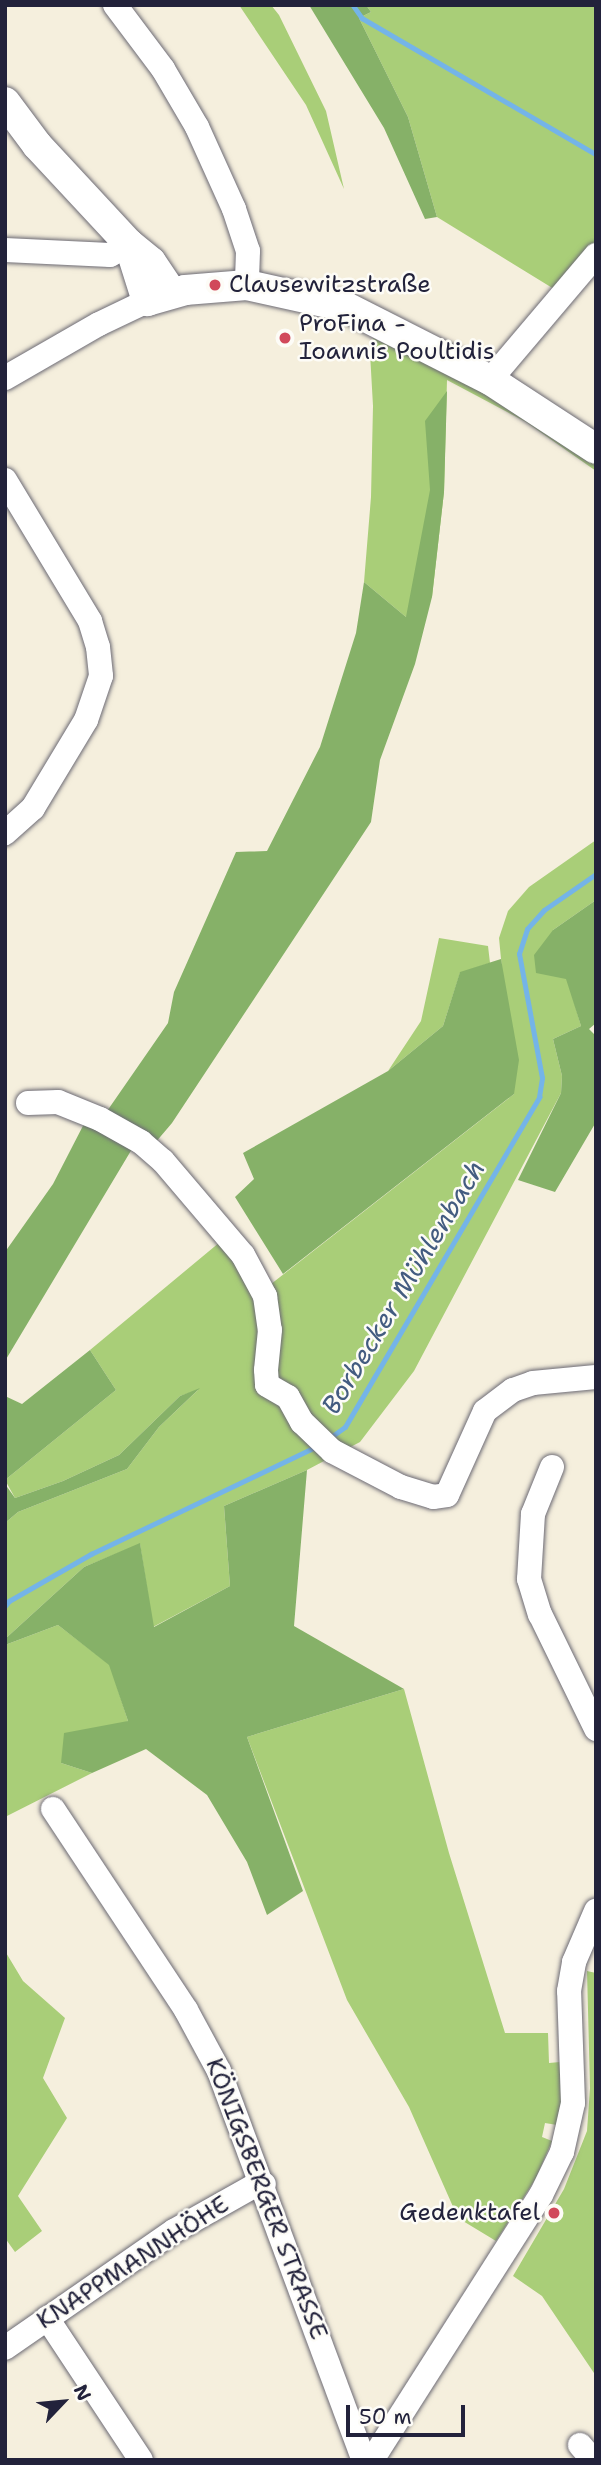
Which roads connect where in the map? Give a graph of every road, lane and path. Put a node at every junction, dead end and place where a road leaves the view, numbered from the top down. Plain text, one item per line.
1 (115, 5) edge
2 (5, 102) edge
3 (129, 244) junction
4 (5, 250) edge
5 (596, 255) edge
6 (247, 285) junction
7 (159, 297) junction
8 (5, 378) edge
9 (489, 380) junction
10 (596, 449) edge
11 (5, 480) edge
12 (5, 833) edge
13 (28, 1103) dead end
14 (596, 1377) edge
15 (552, 1467) dead end
16 (596, 1729) edge
17 (53, 1808) dead end
18 (596, 1911) edge
19 (264, 2184) junction
20 (47, 2318) junction
21 (5, 2348) edge
22 (141, 2460) edge
23 (364, 2460) edge
24 (372, 2460) edge

1 - 6 street
2 - 3 main road
3 - 4 street
3 - 7 main road
5 - 9 street
6 - 7 main road
6 - 9 main road
7 - 8 street
9 - 10 main road
11 - 12 street
13 - 14 street
15 - 16 street
17 - 19 street, KÖNIGSBERGER STRASSE
18 - 24 street
19 - 20 street, KNAPPMANNHÖHE
19 - 23 street, KÖNIGSBERGER STRASSE
20 - 21 street, KNAPPMANNHÖHE
20 - 22 street

